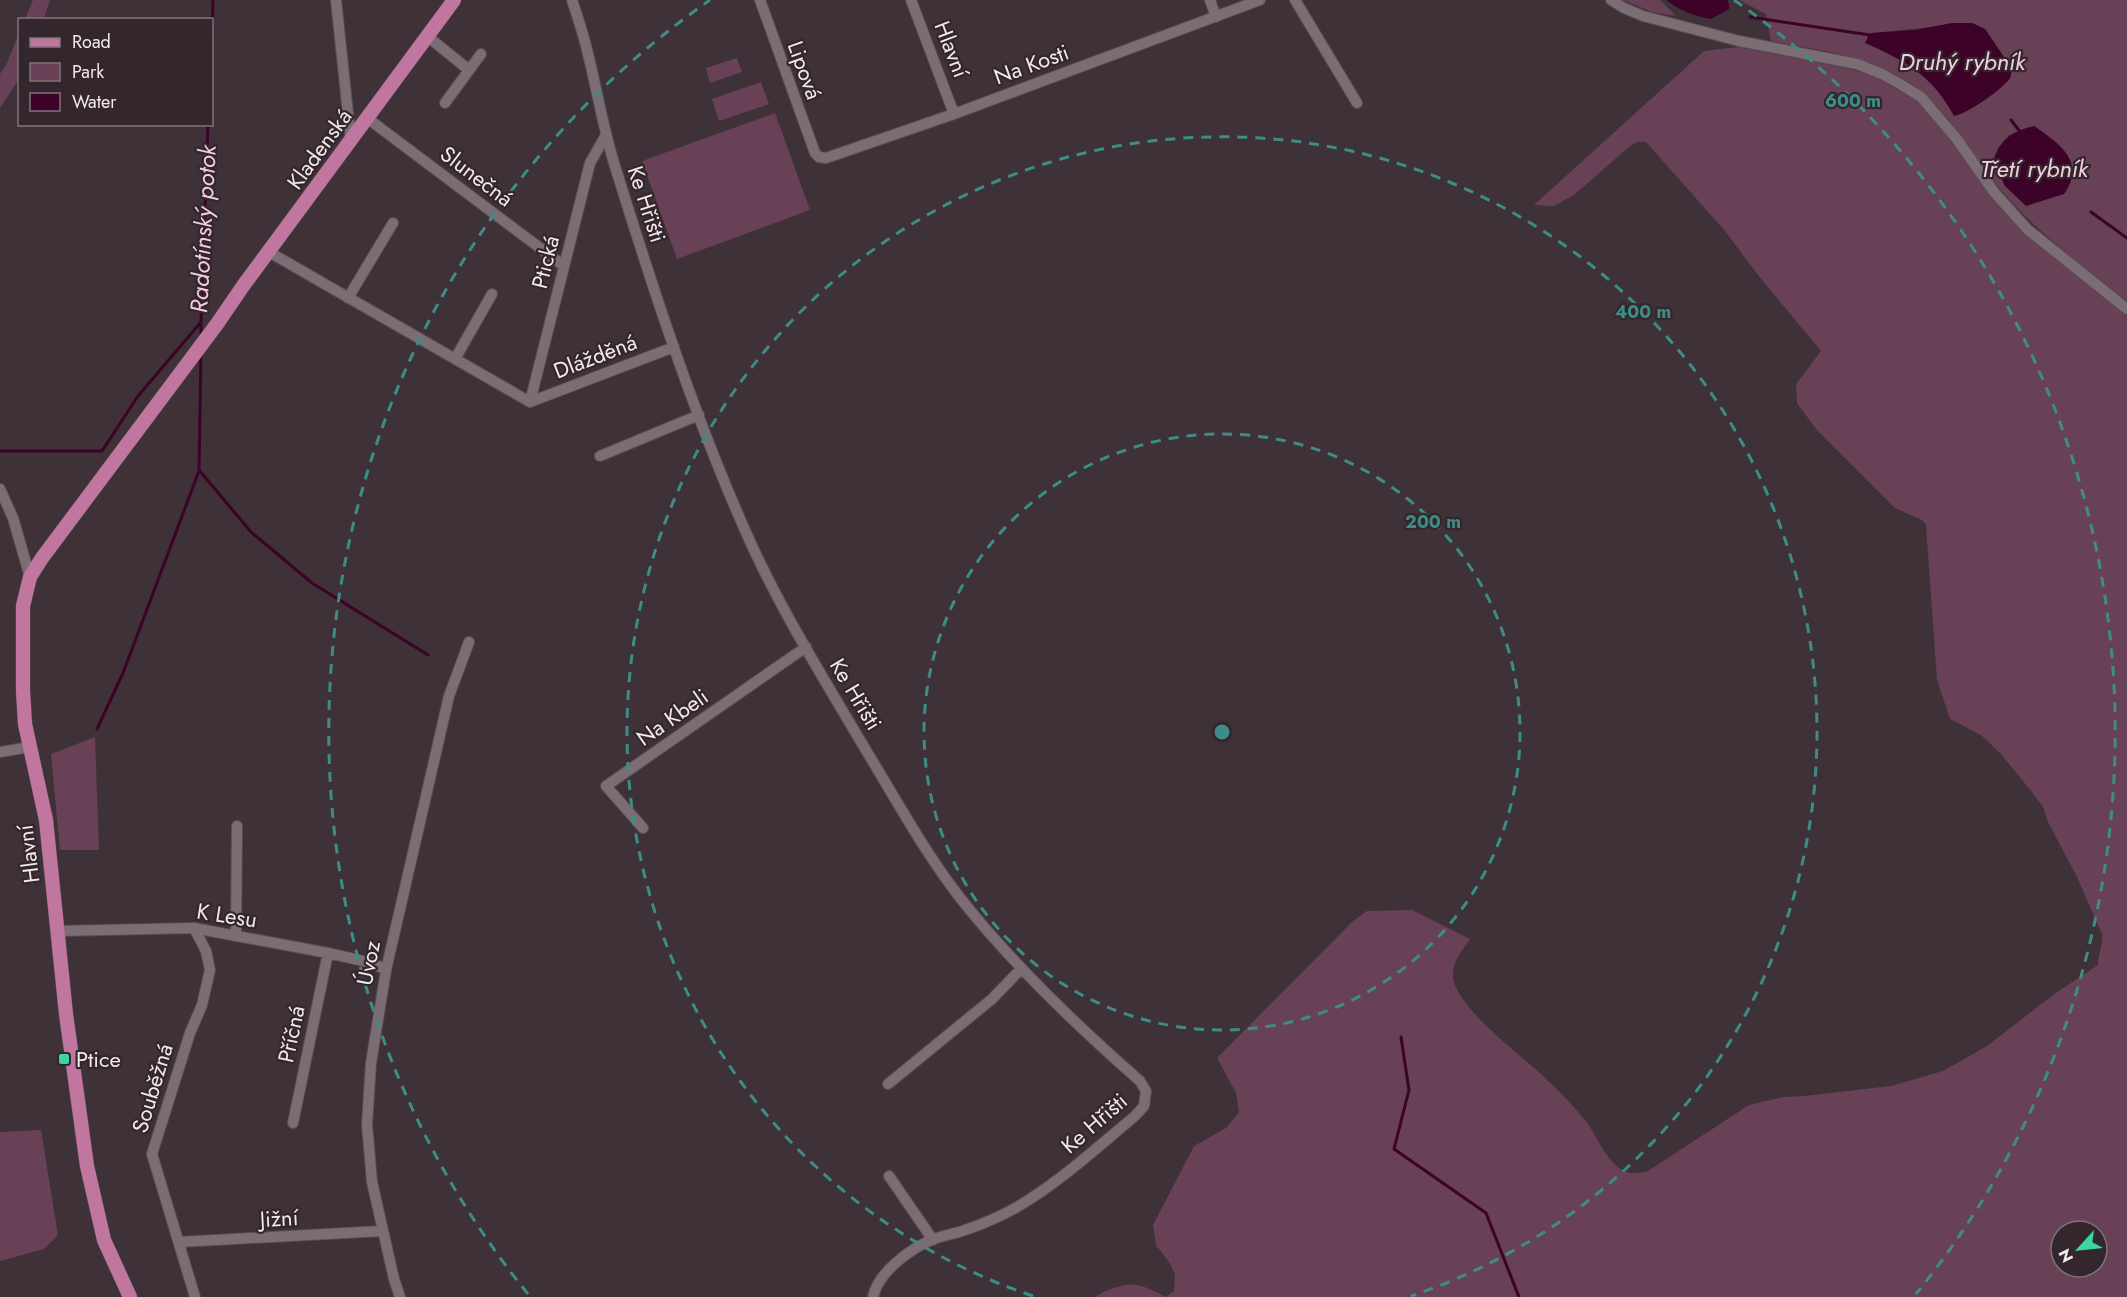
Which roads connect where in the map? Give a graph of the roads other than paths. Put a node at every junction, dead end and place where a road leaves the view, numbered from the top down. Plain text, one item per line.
1 (336, 0) edge
2 (454, 0) edge
3 (572, 0) edge
4 (760, 0) edge
5 (911, 0) edge
6 (1210, 0) edge
7 (1260, 0) edge
8 (1295, 0) edge
9 (1611, 0) edge
10 (1216, 17) junction
11 (427, 36) junction
12 (481, 54) dead end
13 (469, 70) junction
14 (445, 103) dead end
15 (1357, 103) dead end
16 (954, 114) junction
17 (368, 118) junction
18 (606, 135) junction
19 (351, 142) junction
20 (815, 153) joint
21 (393, 223) dead end
22 (269, 252) junction
23 (564, 266) junction
24 (492, 294) dead end
25 (348, 298) junction
26 (2127, 309) edge
27 (674, 347) junction
28 (455, 359) junction
29 (530, 402) junction
30 (699, 415) junction
31 (135, 434) joint
32 (600, 456) dead end
33 (0, 489) edge
34 (30, 577) junction
35 (470, 642) dead end
36 (806, 647) junction
37 (30, 747) junction
38 (0, 752) edge
39 (237, 826) dead end
40 (643, 828) dead end
41 (194, 928) junction
42 (58, 931) junction
43 (236, 936) junction
44 (328, 953) junction
45 (1021, 969) junction
46 (386, 970) junction
47 (888, 1084) dead end
48 (292, 1123) dead end
49 (889, 1176) dead end
50 (382, 1231) junction
51 (933, 1240) junction
52 (178, 1242) junction
53 (130, 1297) edge
54 (195, 1297) edge
55 (400, 1297) edge
56 (873, 1297) edge

1 - 19 street
2 - 11 main road, Kladenská
3 - 18 street, Ke Hřišti
4 - 20 street, Lipová
5 - 16 street, Hlavní
6 - 10 street
7 - 10 street, Na Kosti
8 - 15 street
9 - 26 street
10 - 16 street, Na Kosti
11 - 13 street
11 - 17 main road, Kladenská
12 - 13 street
13 - 14 street
16 - 20 street, Na Kosti
17 - 19 main road, Kladenská
17 - 23 street, Slunečná
18 - 23 street, Ptická
18 - 27 street, Ke Hřišti
19 - 22 main road, Kladenská
21 - 25 street
22 - 25 street
22 - 31 main road, Kladenská
23 - 29 street, Ptická
24 - 28 street
25 - 28 street
27 - 29 street, Dlážděná
27 - 30 street, Ke Hřišti
28 - 29 street
30 - 32 street
30 - 36 street, Ke Hřišti
31 - 34 main road, Hlavní
33 - 34 street
34 - 37 main road, Hlavní
35 - 46 street, Úvoz
36 - 40 street, Na Kbeli
36 - 45 street, Ke Hřišti
37 - 38 street
37 - 42 main road, Hlavní
39 - 43 street
41 - 42 street, K Lesu
41 - 43 street, K Lesu
41 - 52 street, Souběžná
42 - 53 main road, Hlavní
43 - 44 street, K Lesu
44 - 46 street, K Lesu
44 - 48 street, Příčná
45 - 47 street
45 - 51 street, Ke Hřišti
46 - 50 street, Úvoz
49 - 51 street
50 - 52 street, Jižní
50 - 55 street, Úvoz
51 - 56 street, Ke Hřišti
52 - 54 street, Souběžná

